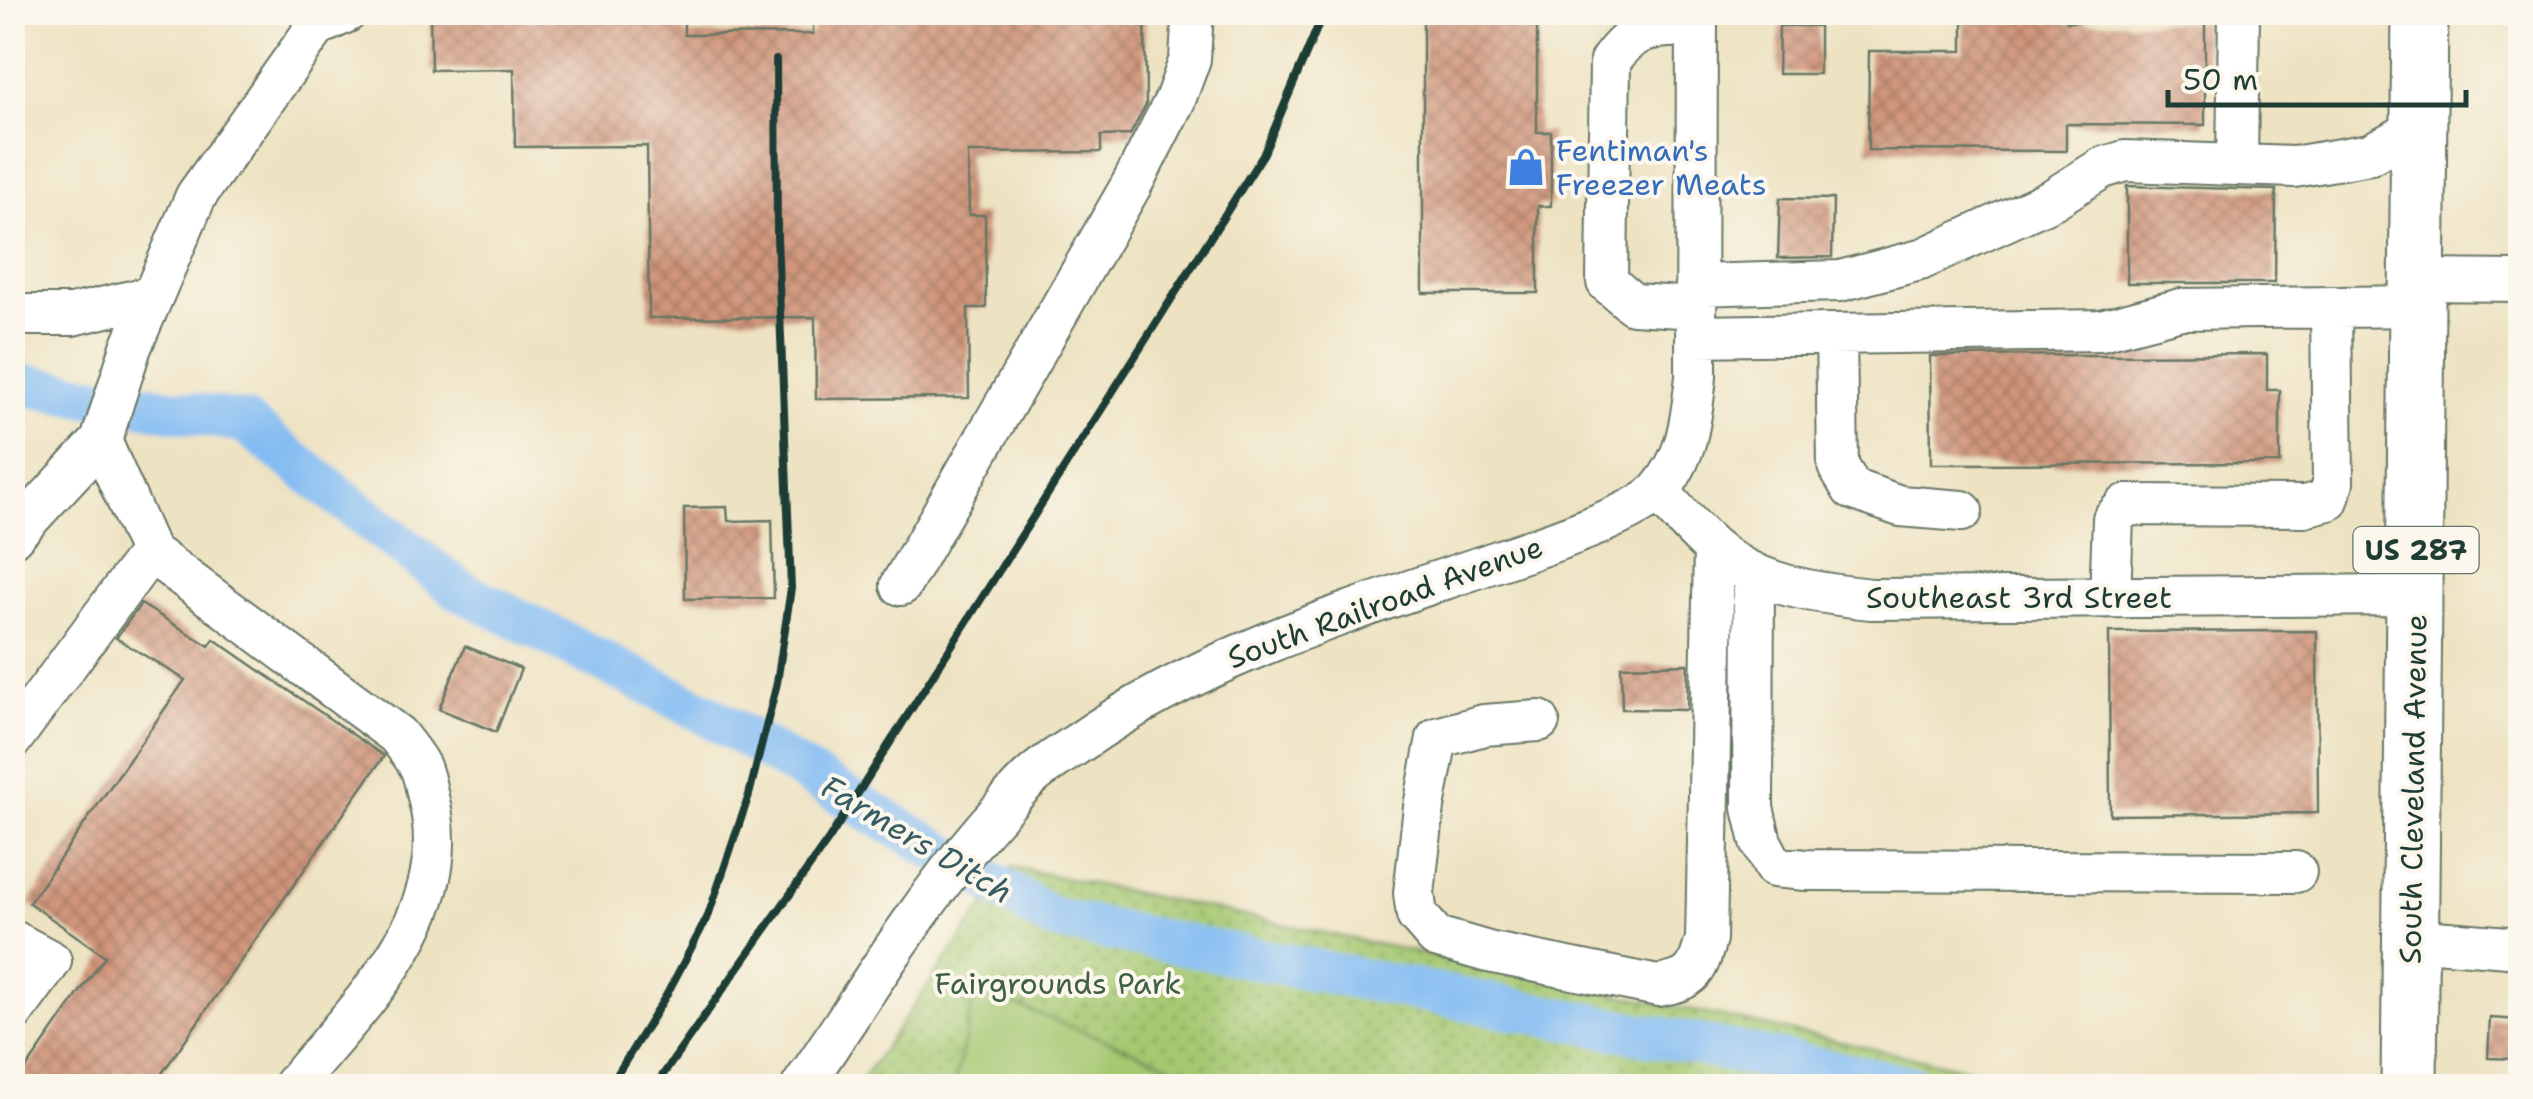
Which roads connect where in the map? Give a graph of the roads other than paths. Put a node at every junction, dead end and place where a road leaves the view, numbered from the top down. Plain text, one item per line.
1 (347, 12) edge
2 (1193, 12) edge
3 (2239, 12) edge
4 (2420, 12) edge
5 (1697, 20) edge
6 (2419, 128) junction
7 (2237, 165) junction
8 (2520, 280) edge
9 (2418, 293) junction
10 (153, 296) junction
11 (2331, 307) junction
12 (1696, 310) junction
13 (12, 315) edge
14 (1836, 334) junction
15 (102, 440) junction
16 (1658, 491) junction
17 (1962, 511) dead end
18 (12, 537) edge
19 (1714, 548) junction
20 (150, 552) junction
21 (1754, 576) junction
22 (901, 586) dead end
23 (2415, 595) junction
24 (2110, 597) junction
25 (1539, 721) dead end
26 (12, 740) edge
27 (2296, 872) dead end
28 (2411, 939) junction
29 (12, 940) edge
30 (2520, 948) edge
31 (12, 1014) edge
32 (293, 1086) edge
33 (802, 1086) edge
34 (2409, 1086) edge

1 - 10 street
2 - 22 street
3 - 7 street
4 - 6 highway, South Cleveland Avenue / US 287
5 - 12 street, South Railroad Avenue
5 - 12 street
6 - 7 street
6 - 9 highway, South Cleveland Avenue / US 287
7 - 12 street
8 - 9 street
9 - 11 street
9 - 23 highway, South Cleveland Avenue / US 287
10 - 13 street
10 - 15 street
11 - 14 street
11 - 24 street
12 - 14 street
12 - 16 street, South Railroad Avenue
14 - 17 street
15 - 18 street
15 - 20 street
16 - 19 street, Southeast 3rd Street
16 - 33 street, South Railroad Avenue
19 - 21 street, Southeast 3rd Street
19 - 25 street
20 - 26 street
20 - 32 street
21 - 24 street, Southeast 3rd Street
21 - 27 street
23 - 24 street, Southeast 3rd Street
23 - 28 highway, South Cleveland Avenue / US 287
28 - 30 street
28 - 34 highway, South Cleveland Avenue / US 287
29 - 31 street

